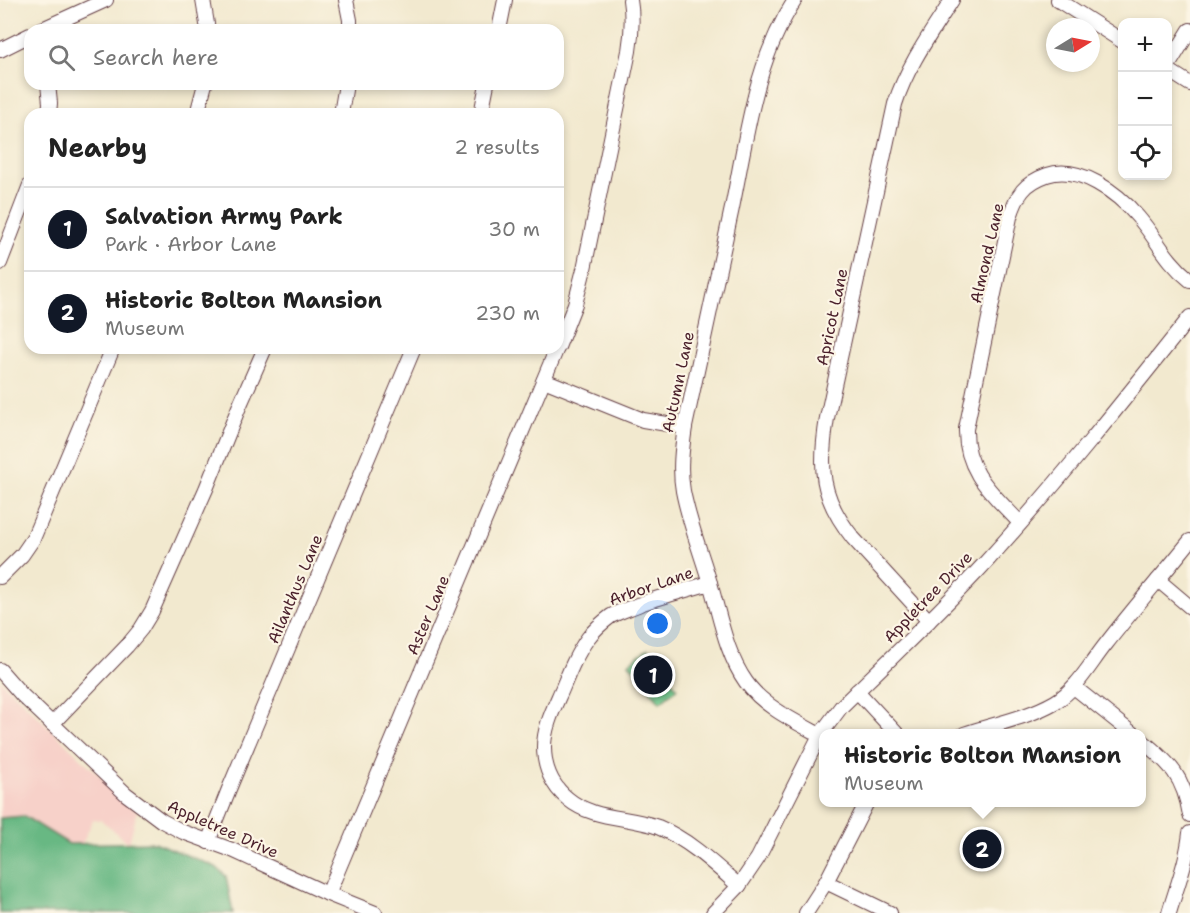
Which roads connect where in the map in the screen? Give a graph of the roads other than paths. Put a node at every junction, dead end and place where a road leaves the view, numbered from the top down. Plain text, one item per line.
1 (106, 0) edge
2 (203, 0) edge
3 (346, 0) edge
4 (505, 0) edge
5 (630, 0) edge
6 (795, 0) edge
7 (952, 0) edge
8 (1058, 0) edge
9 (54, 24) edge
10 (207, 24) edge
11 (350, 24) edge
12 (500, 24) edge
13 (1190, 30) edge
14 (24, 38) edge
15 (1118, 38) edge
16 (0, 50) edge
17 (1172, 60) edge
18 (1172, 71) edge
19 (1190, 84) edge
20 (49, 90) edge
21 (203, 90) edge
22 (345, 90) edge
23 (486, 90) edge
24 (50, 108) edge
25 (199, 108) edge
26 (342, 108) edge
27 (482, 108) edge
28 (24, 201) edge
29 (0, 263) edge
30 (1190, 280) edge
31 (1190, 317) edge
32 (564, 332) edge
33 (110, 354) edge
34 (262, 354) edge
35 (411, 354) edge
36 (555, 354) edge
37 (544, 380) junction
38 (685, 427) junction
39 (1020, 523) junction
40 (1190, 541) edge
41 (0, 577) edge
42 (1158, 580) junction
43 (710, 583) junction
44 (1190, 607) edge
45 (929, 621) junction
46 (0, 670) edge
47 (1074, 687) junction
48 (857, 691) junction
49 (52, 724) junction
50 (824, 729) edge
51 (892, 729) edge
52 (979, 729) edge
53 (1127, 729) edge
54 (819, 734) edge
55 (819, 737) edge
56 (1146, 744) edge
57 (864, 807) edge
58 (1190, 814) edge
59 (1190, 833) edge
60 (208, 842) junction
61 (826, 882) junction
62 (739, 886) junction
63 (328, 894) junction
64 (375, 913) edge
65 (713, 913) edge
66 (806, 913) edge
67 (890, 913) edge
68 (1169, 913) edge

1 - 9 street
2 - 10 street
3 - 11 street
4 - 12 street
5 - 32 street, Aster Lane
6 - 38 street, Autumn Lane
7 - 45 street, Apricot Lane
8 - 15 street
13 - 17 street
14 - 16 street
18 - 19 street
20 - 24 street
21 - 25 street
22 - 26 street
23 - 27 street
28 - 29 street
30 - 39 street, Almond Lane
31 - 39 street, Appletree Drive
33 - 41 street
34 - 49 street
35 - 60 street, Ailanthus Lane
36 - 37 street, Aster Lane
37 - 38 street
37 - 63 street, Aster Lane
38 - 43 street, Autumn Lane
39 - 45 street, Appletree Drive
40 - 42 street
42 - 44 street
42 - 47 street
43 - 54 street, Autumn Lane
43 - 62 street, Arbor Lane
45 - 48 street, Appletree Drive
46 - 49 street, Appletree Drive
47 - 52 street
47 - 53 street
48 - 50 street, Appletree Drive
48 - 51 street
49 - 60 street, Appletree Drive
55 - 62 street, Appletree Drive
56 - 58 street
57 - 61 street
59 - 68 street
60 - 63 street, Appletree Drive
61 - 66 street
61 - 67 street
62 - 65 street, Appletree Drive
63 - 64 street, Appletree Drive

